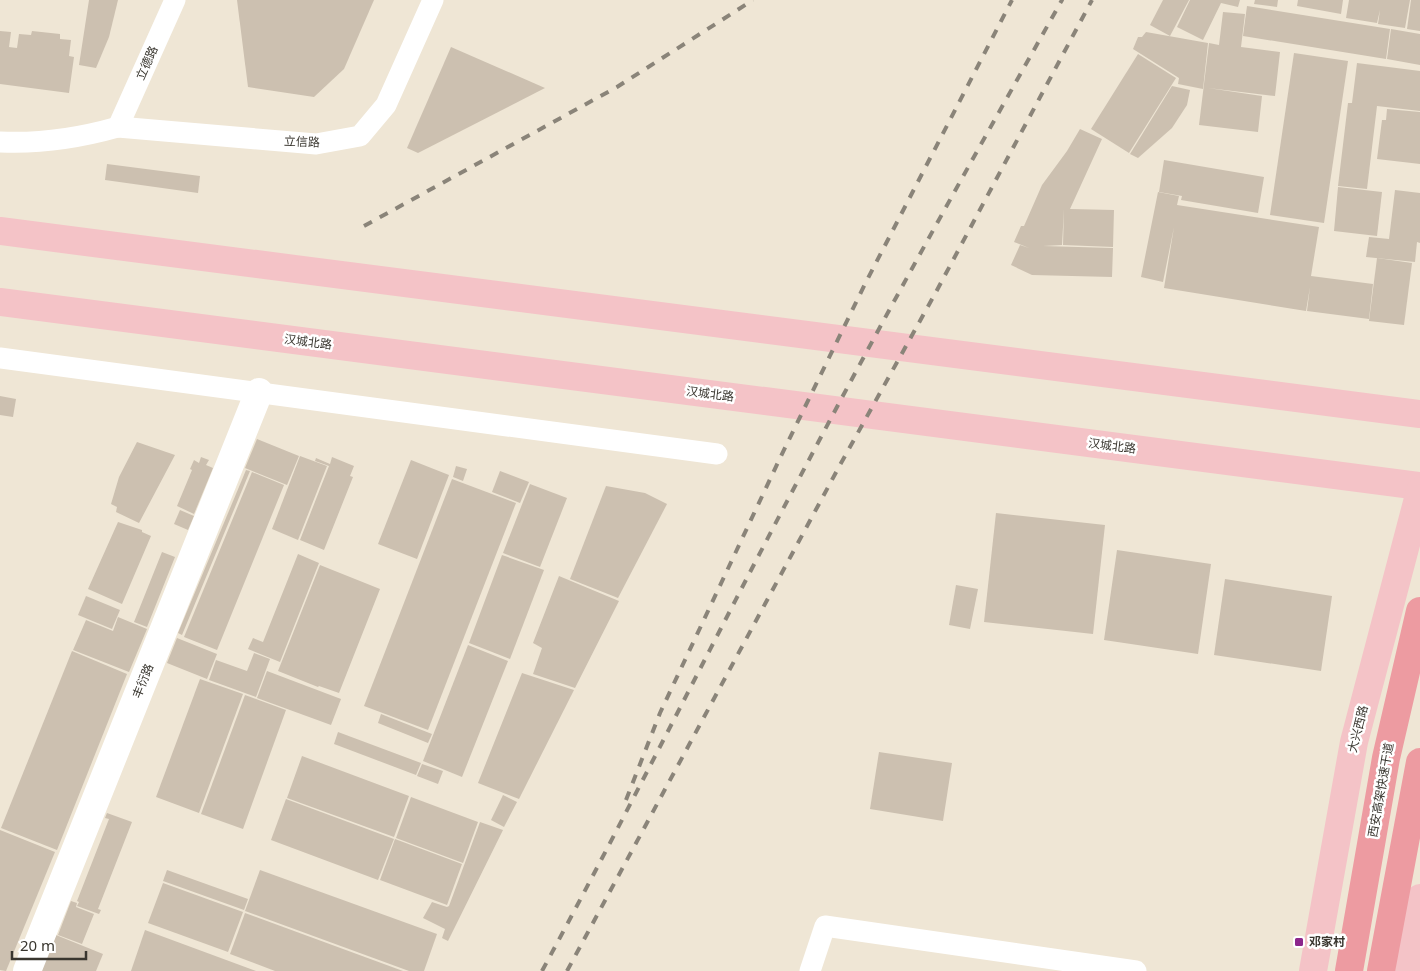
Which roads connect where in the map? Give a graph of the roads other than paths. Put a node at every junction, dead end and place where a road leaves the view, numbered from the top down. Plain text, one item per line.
1 (175, 0) edge
2 (433, 0) edge
3 (118, 127) junction
4 (0, 142) edge
5 (0, 231) edge
6 (0, 302) edge
7 (0, 358) edge
8 (259, 392) junction
9 (1420, 414) edge
10 (717, 454) dead end
11 (1420, 486) edge
12 (1420, 491) edge
13 (1420, 611) edge
14 (1420, 762) edge
15 (1420, 898) edge
16 (28, 971) edge
17 (810, 971) edge
18 (1136, 971) edge
19 (1312, 971) edge
20 (1349, 971) edge
21 (1381, 971) edge
22 (1409, 971) edge

1 - 3 street, 立德路
2 - 3 street, 立信路
3 - 4 street
5 - 9 main road
6 - 11 main road, 汉城北路
7 - 8 street
8 - 10 street
8 - 16 street, 丰衍路
12 - 19 main road, 大兴西路
13 - 20 highway, 西安高架快速干道
14 - 21 highway
15 - 22 main road
17 - 18 street

